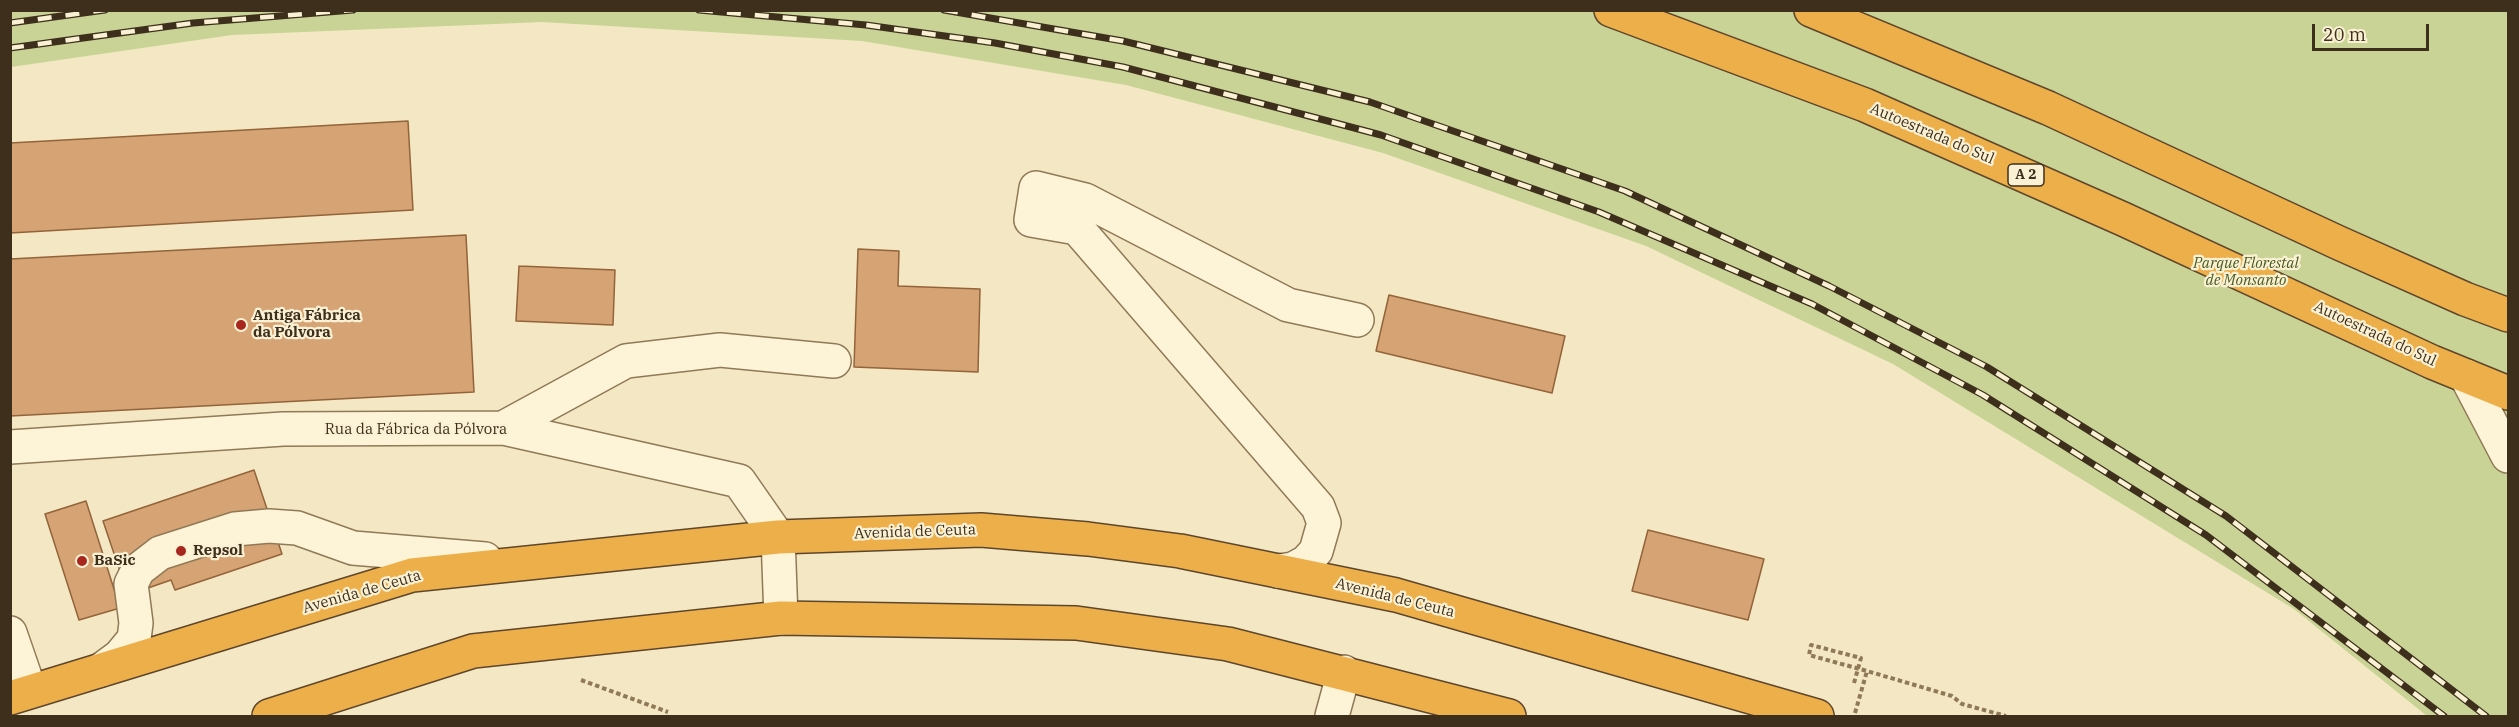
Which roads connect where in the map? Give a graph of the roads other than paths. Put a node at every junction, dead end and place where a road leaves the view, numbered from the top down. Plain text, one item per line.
1 (1611, 10) edge
2 (1811, 10) edge
3 (2508, 315) edge
4 (1357, 320) dead end
5 (834, 361) dead end
6 (2466, 376) junction
7 (2508, 393) edge
8 (503, 428) junction
9 (10, 447) edge
10 (2508, 456) edge
11 (778, 537) junction
12 (529, 562) junction
13 (1278, 571) junction
14 (782, 618) junction
15 (10, 633) edge
16 (101, 670) junction
17 (1344, 672) junction
18 (20, 695) edge
19 (269, 717) edge
20 (1332, 717) edge
21 (1509, 717) edge
22 (1817, 717) edge

1 - 6 highway, Autoestrada do Sul / A 2
2 - 3 highway
4 - 13 street
5 - 8 street
6 - 7 highway, Autoestrada do Sul / A 2
6 - 10 street
8 - 9 street, Rua da Fábrica da Pólvora
8 - 11 street, Rua da Fábrica da Pólvora
11 - 12 highway, Avenida de Ceuta
11 - 13 highway, Avenida de Ceuta
11 - 14 street
12 - 16 highway, Avenida de Ceuta
12 - 16 street
13 - 22 highway, Avenida de Ceuta
14 - 17 highway
14 - 19 highway
15 - 18 street
16 - 18 highway, Avenida de Ceuta
17 - 20 street
17 - 21 highway

